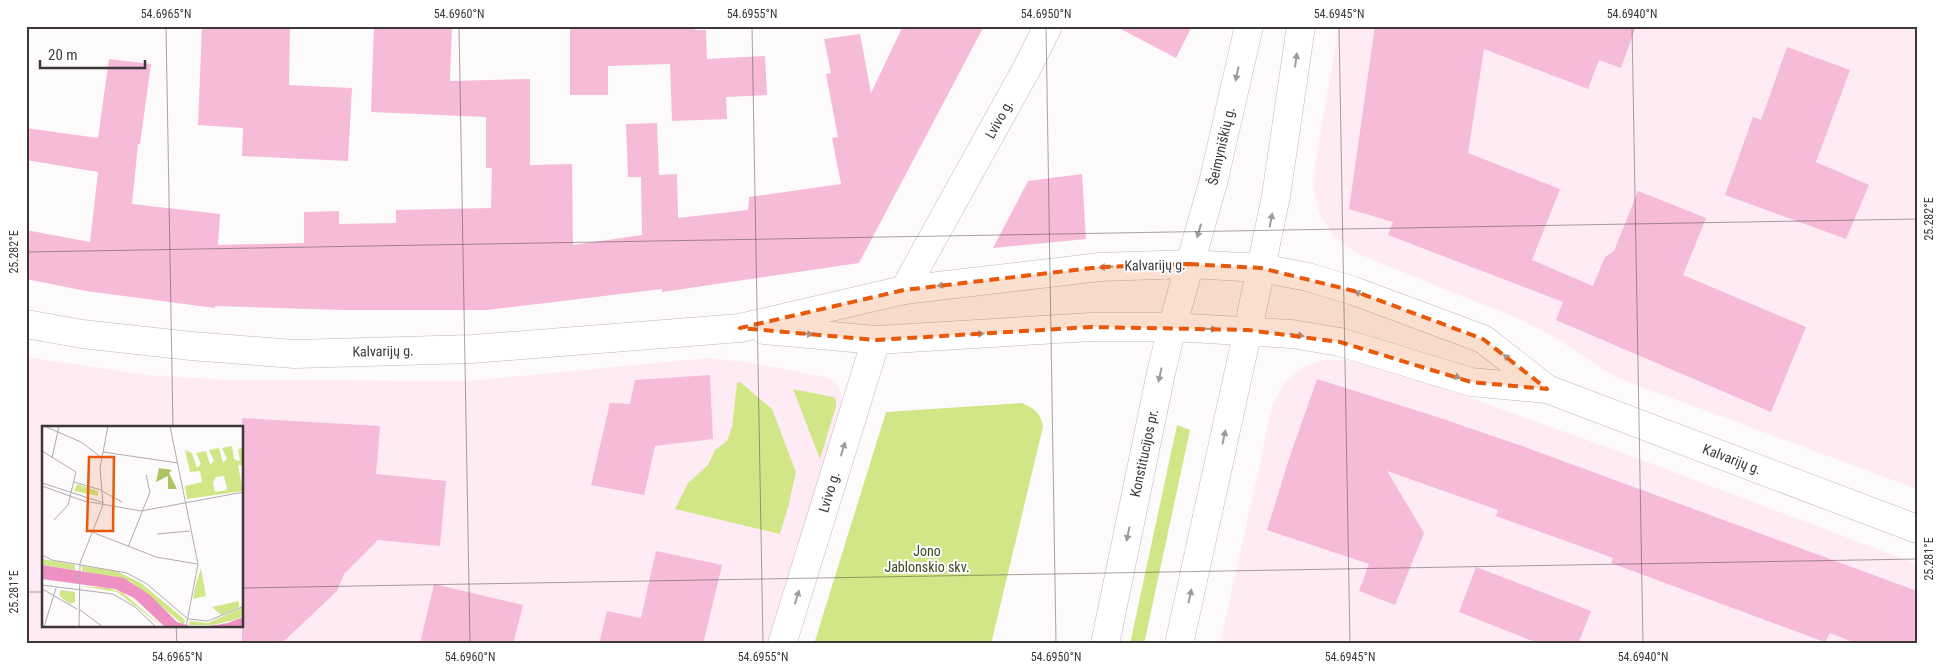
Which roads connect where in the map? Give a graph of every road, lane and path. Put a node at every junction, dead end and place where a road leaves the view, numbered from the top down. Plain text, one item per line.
1 (1048, 26) edge
2 (1249, 26) edge
3 (1300, 26) edge
4 (1189, 264) junction
5 (1262, 268) junction
6 (904, 290) junction
7 (26, 324) edge
8 (1172, 327) junction
9 (740, 328) junction
10 (1248, 330) junction
11 (876, 340) junction
12 (1548, 389) junction
13 (1917, 529) edge
14 (782, 644) edge
15 (1105, 644) edge
16 (1180, 644) edge

1 - 6 main road, Lvivo g.
2 -> 4 main road, Šeimyniškių g.
5 -> 3 main road
4 - 5 main road, Kalvarijų g.
4 -> 6 main road, Kalvarijų g.
4 - 8 main road, Konstitucijos pr.
5 - 10 main road
12 -> 5 main road, Kalvarijų g.
6 - 9 main road, Kalvarijų g.
7 - 9 main road, Kalvarijų g.
8 -> 10 main road, Kalvarijų g.
11 -> 8 main road, Kalvarijų g.
8 -> 15 main road, Konstitucijos pr.
9 -> 11 main road, Kalvarijų g.
10 -> 12 main road, Kalvarijų g.
16 -> 10 main road
14 -> 11 main road, Lvivo g.
12 - 13 main road, Kalvarijų g.

